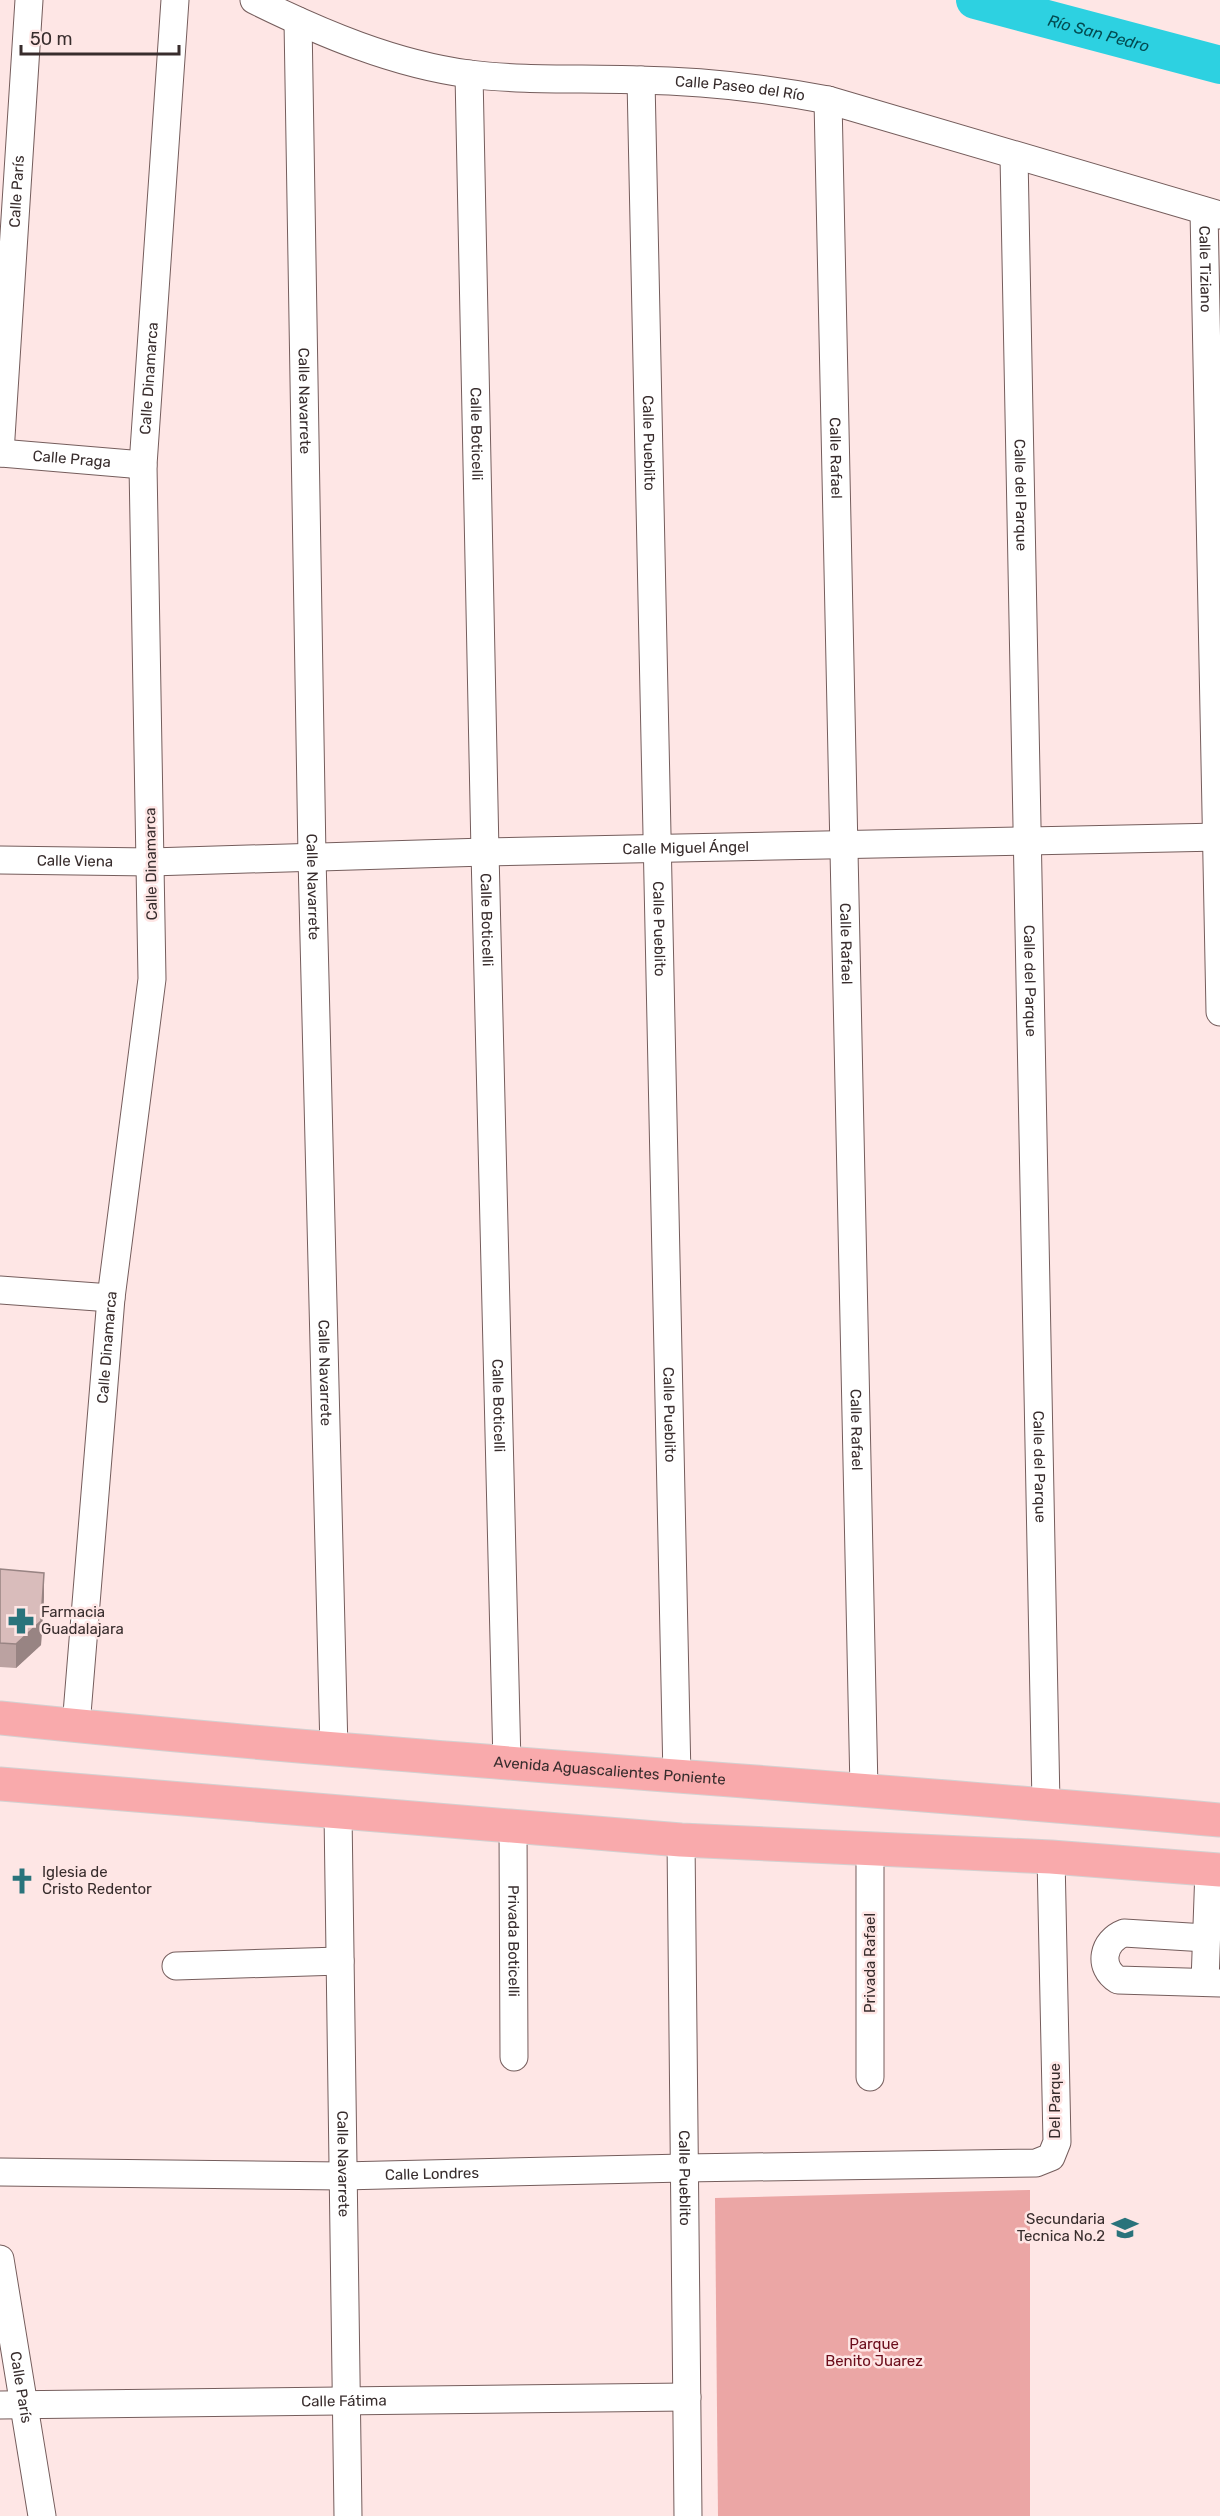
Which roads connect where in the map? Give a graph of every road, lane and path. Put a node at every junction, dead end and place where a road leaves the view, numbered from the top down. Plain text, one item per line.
1 (29, 0) edge
2 (174, 0) edge
3 (254, 0) edge
4 (298, 21) junction
5 (469, 74) junction
6 (641, 80) junction
7 (828, 100) junction
8 (1014, 156) junction
9 (1212, 213) edge
10 (0, 453) edge
11 (143, 465) junction
12 (1218, 837) edge
13 (1028, 842) junction
14 (843, 844) junction
15 (659, 848) junction
16 (485, 852) junction
17 (312, 857) junction
18 (0, 860) edge
19 (151, 862) junction
20 (1220, 1012) edge
21 (0, 1290) edge
22 (111, 1298) junction
23 (0, 1718) edge
24 (76, 1726) junction
25 (334, 1750) junction
26 (507, 1764) junction
27 (677, 1777) junction
28 (0, 1784) edge
29 (864, 1790) junction
30 (1046, 1804) junction
31 (338, 1813) junction
32 (1220, 1821) edge
33 (513, 1825) junction
34 (681, 1840) junction
35 (870, 1850) junction
36 (1051, 1857) junction
37 (1215, 1870) edge
38 (1206, 1938) junction
39 (340, 1961) junction
40 (176, 1966) dead end
41 (1212, 1983) edge
42 (514, 2057) dead end
43 (870, 2077) dead end
44 (865, 2167) joint
45 (684, 2168) junction
46 (0, 2172) edge
47 (342, 2176) junction
48 (0, 2259) edge
49 (687, 2397) junction
50 (347, 2399) junction
51 (12, 2404) edge
52 (42, 2516) edge
53 (348, 2516) edge
54 (688, 2516) edge

1 - 10 street, Calle París
2 - 11 street, Calle Dinamarca
3 - 4 street, Calle Paseo del Río
4 - 5 street, Calle Paseo del Río
4 - 17 street, Calle Navarrete
5 - 6 street, Calle Paseo del Río
5 - 16 street, Calle Boticelli
6 - 7 street, Calle Paseo del Río
6 - 15 street, Calle Pueblito
7 - 8 street, Calle Paseo del Río
7 - 14 street, Calle Rafael
8 - 9 street, Calle Paseo del Río
8 - 13 street, Calle del Parque
9 - 12 street, Calle Tiziano
10 - 11 street, Calle Praga
11 - 19 street, Calle Dinamarca
12 - 13 street, Calle Miguel Ángel
12 - 20 street, Calle Tiziano
13 - 14 street, Calle Miguel Ángel
13 - 30 street, Calle del Parque
14 - 15 street, Calle Miguel Ángel
14 - 29 street, Calle Rafael
15 - 16 street, Calle Miguel Ángel
15 - 27 street, Calle Pueblito
16 - 17 street, Calle Miguel Ángel
16 - 26 street, Calle Boticelli
17 - 19 street, Calle Miguel Ángel
17 - 25 street, Calle Navarrete
18 - 19 street, Calle Viena
19 - 22 street, Calle Dinamarca
21 - 22 street
22 - 24 street, Calle Dinamarca
23 - 24 main road, Avenida Aguascalientes Poniente
24 - 25 main road, Avenida Aguascalientes Poniente
25 - 26 main road, Avenida Aguascalientes Poniente
26 - 27 main road, Avenida Aguascalientes Poniente
27 - 29 main road, Avenida Aguascalientes Poniente
28 - 31 main road
29 - 30 main road, Avenida Aguascalientes Poniente
30 - 32 main road, Avenida Aguascalientes Poniente
31 - 33 main road
31 - 39 street, Calle Navarrete
33 - 34 main road
33 - 42 street, Privada Boticelli
34 - 35 main road
34 - 45 street, Calle Pueblito
35 - 36 main road
35 - 43 street, Privada Rafael
36 - 37 main road
36 - 44 street, Del Parque
37 - 38 street
38 - 41 street
38 - 41 street
39 - 40 street
39 - 47 street, Calle Navarrete
44 - 45 street, Calle Londres
45 - 47 street, Calle Londres
45 - 49 street, Calle Pueblito
46 - 47 street, Calle Londres
47 - 50 street, Calle Navarrete
48 - 51 street, Calle París
49 - 50 street, Calle Fátima
49 - 54 street, Calle Pueblito
50 - 51 street, Calle Fátima
50 - 53 street, Calle Navarrete
51 - 52 street, Calle París

